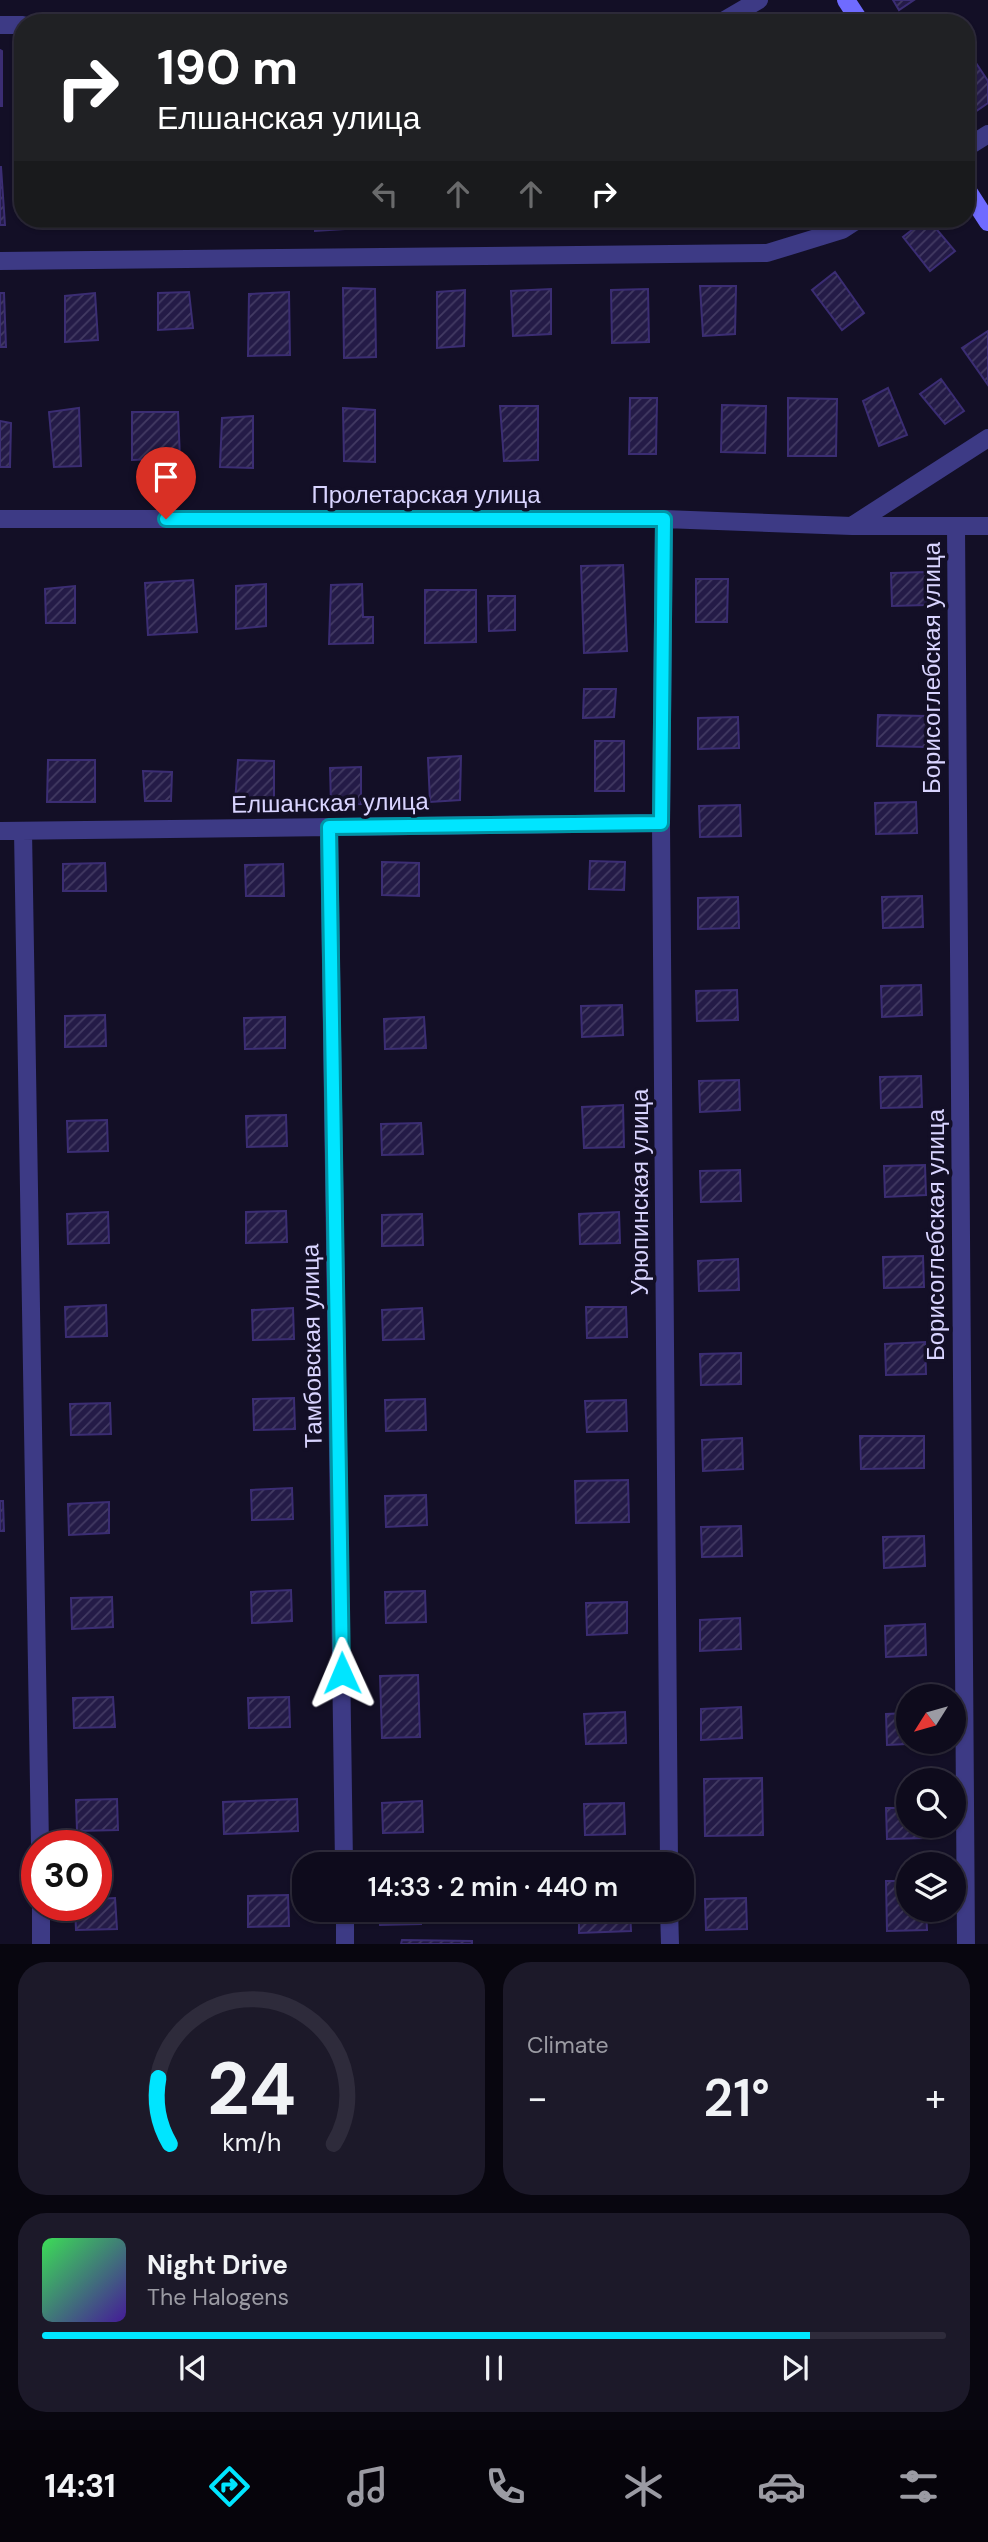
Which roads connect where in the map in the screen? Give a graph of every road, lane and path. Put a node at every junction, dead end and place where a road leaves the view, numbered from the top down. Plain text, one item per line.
1 (759, 0) edge
2 (735, 14) edge
3 (975, 202) edge
4 (988, 222) edge
5 (845, 228) edge
6 (0, 261) edge
7 (988, 438) edge
8 (0, 519) edge
9 (664, 519) junction
10 (852, 526) junction
11 (956, 526) junction
12 (988, 526) edge
13 (661, 823) junction
14 (329, 827) junction
15 (0, 831) edge
16 (23, 831) junction
17 (40, 1830) edge
18 (344, 1852) edge
19 (669, 1852) edge
20 (41, 1921) edge
21 (345, 1922) edge
22 (670, 1922) edge
23 (41, 1944) edge
24 (345, 1944) edge
25 (670, 1944) edge
26 (966, 1944) edge

1 - 2 street
3 - 4 street
5 - 6 street
7 - 10 street
8 - 9 street, Пролетарская улица
9 - 10 street, Пролетарская улица
9 - 13 street, Урюпинская улица
10 - 11 street, Пролетарская улица
11 - 12 street, Пролетарская улица
11 - 26 street, Борисоглебская улица
13 - 14 street, Елшанская улица
13 - 19 street, Урюпинская улица
14 - 16 street, Елшанская улица
14 - 18 street, Тамбовская улица
15 - 16 street, Елшанская улица
16 - 17 street
20 - 23 street
21 - 24 street
22 - 25 street

